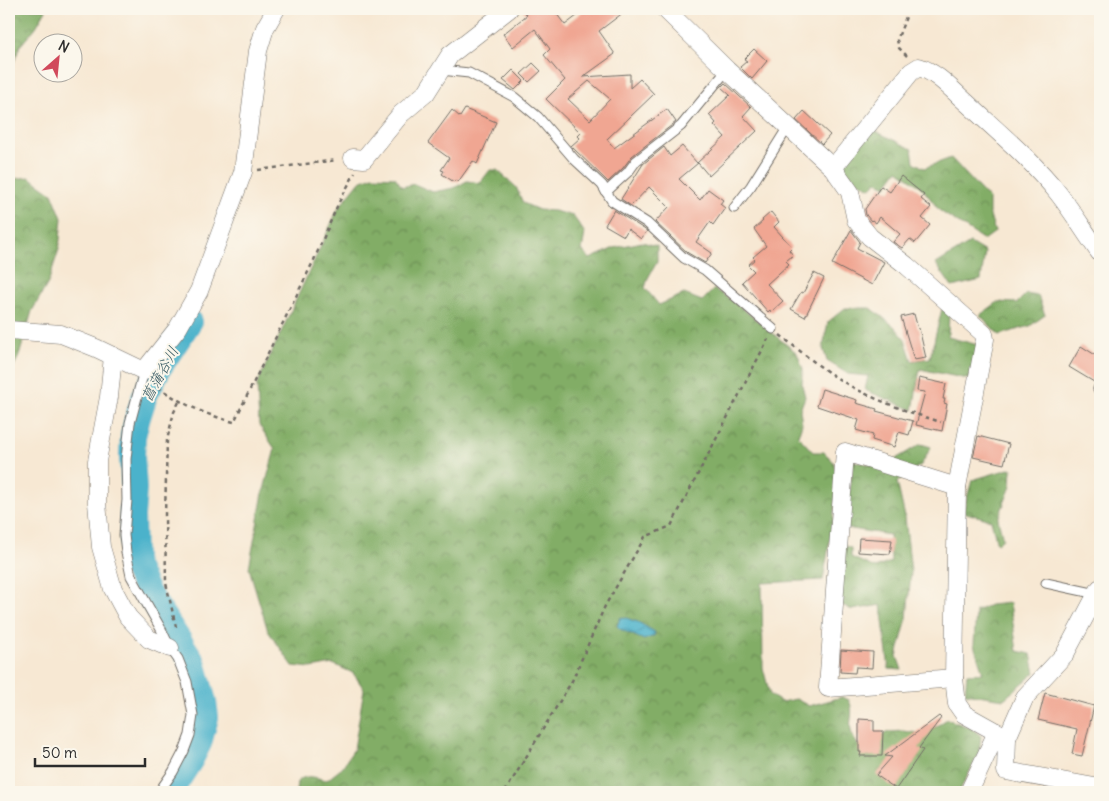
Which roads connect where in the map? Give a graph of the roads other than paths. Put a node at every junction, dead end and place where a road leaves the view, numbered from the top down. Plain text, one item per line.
1 (276, 9) edge
2 (509, 9) edge
3 (669, 10) edge
4 (441, 70) junction
5 (727, 70) junction
6 (788, 127) junction
7 (359, 159) road end
8 (833, 168) junction
9 (606, 192) junction
10 (734, 208) dead end
11 (1100, 254) edge
12 (773, 329) road end
13 (9, 330) edge
14 (113, 356) junction
15 (144, 371) junction
16 (957, 487) junction
17 (1046, 583) dead end
18 (1099, 591) edge
19 (170, 648) junction
20 (954, 678) junction
21 (1002, 735) junction
22 (980, 767) junction
23 (1006, 770) junction
24 (1070, 787) edge
25 (1100, 788) edge
26 (159, 792) edge
27 (969, 792) edge

1 - 15 street
2 - 4 street
3 - 5 street
4 - 7 street
4 - 9 lane
5 - 6 street
5 - 9 lane
6 - 8 street
6 - 10 lane
8 - 11 street
8 - 16 street
9 - 12 lane
13 - 14 street
14 - 15 street
14 - 19 street
15 - 19 lane
16 - 20 street
16 - 20 street
17 - 18 lane
18 - 21 street
19 - 26 lane
20 - 21 street
21 - 22 street
21 - 23 street
22 - 23 street
22 - 27 street
23 - 24 street
24 - 25 street

